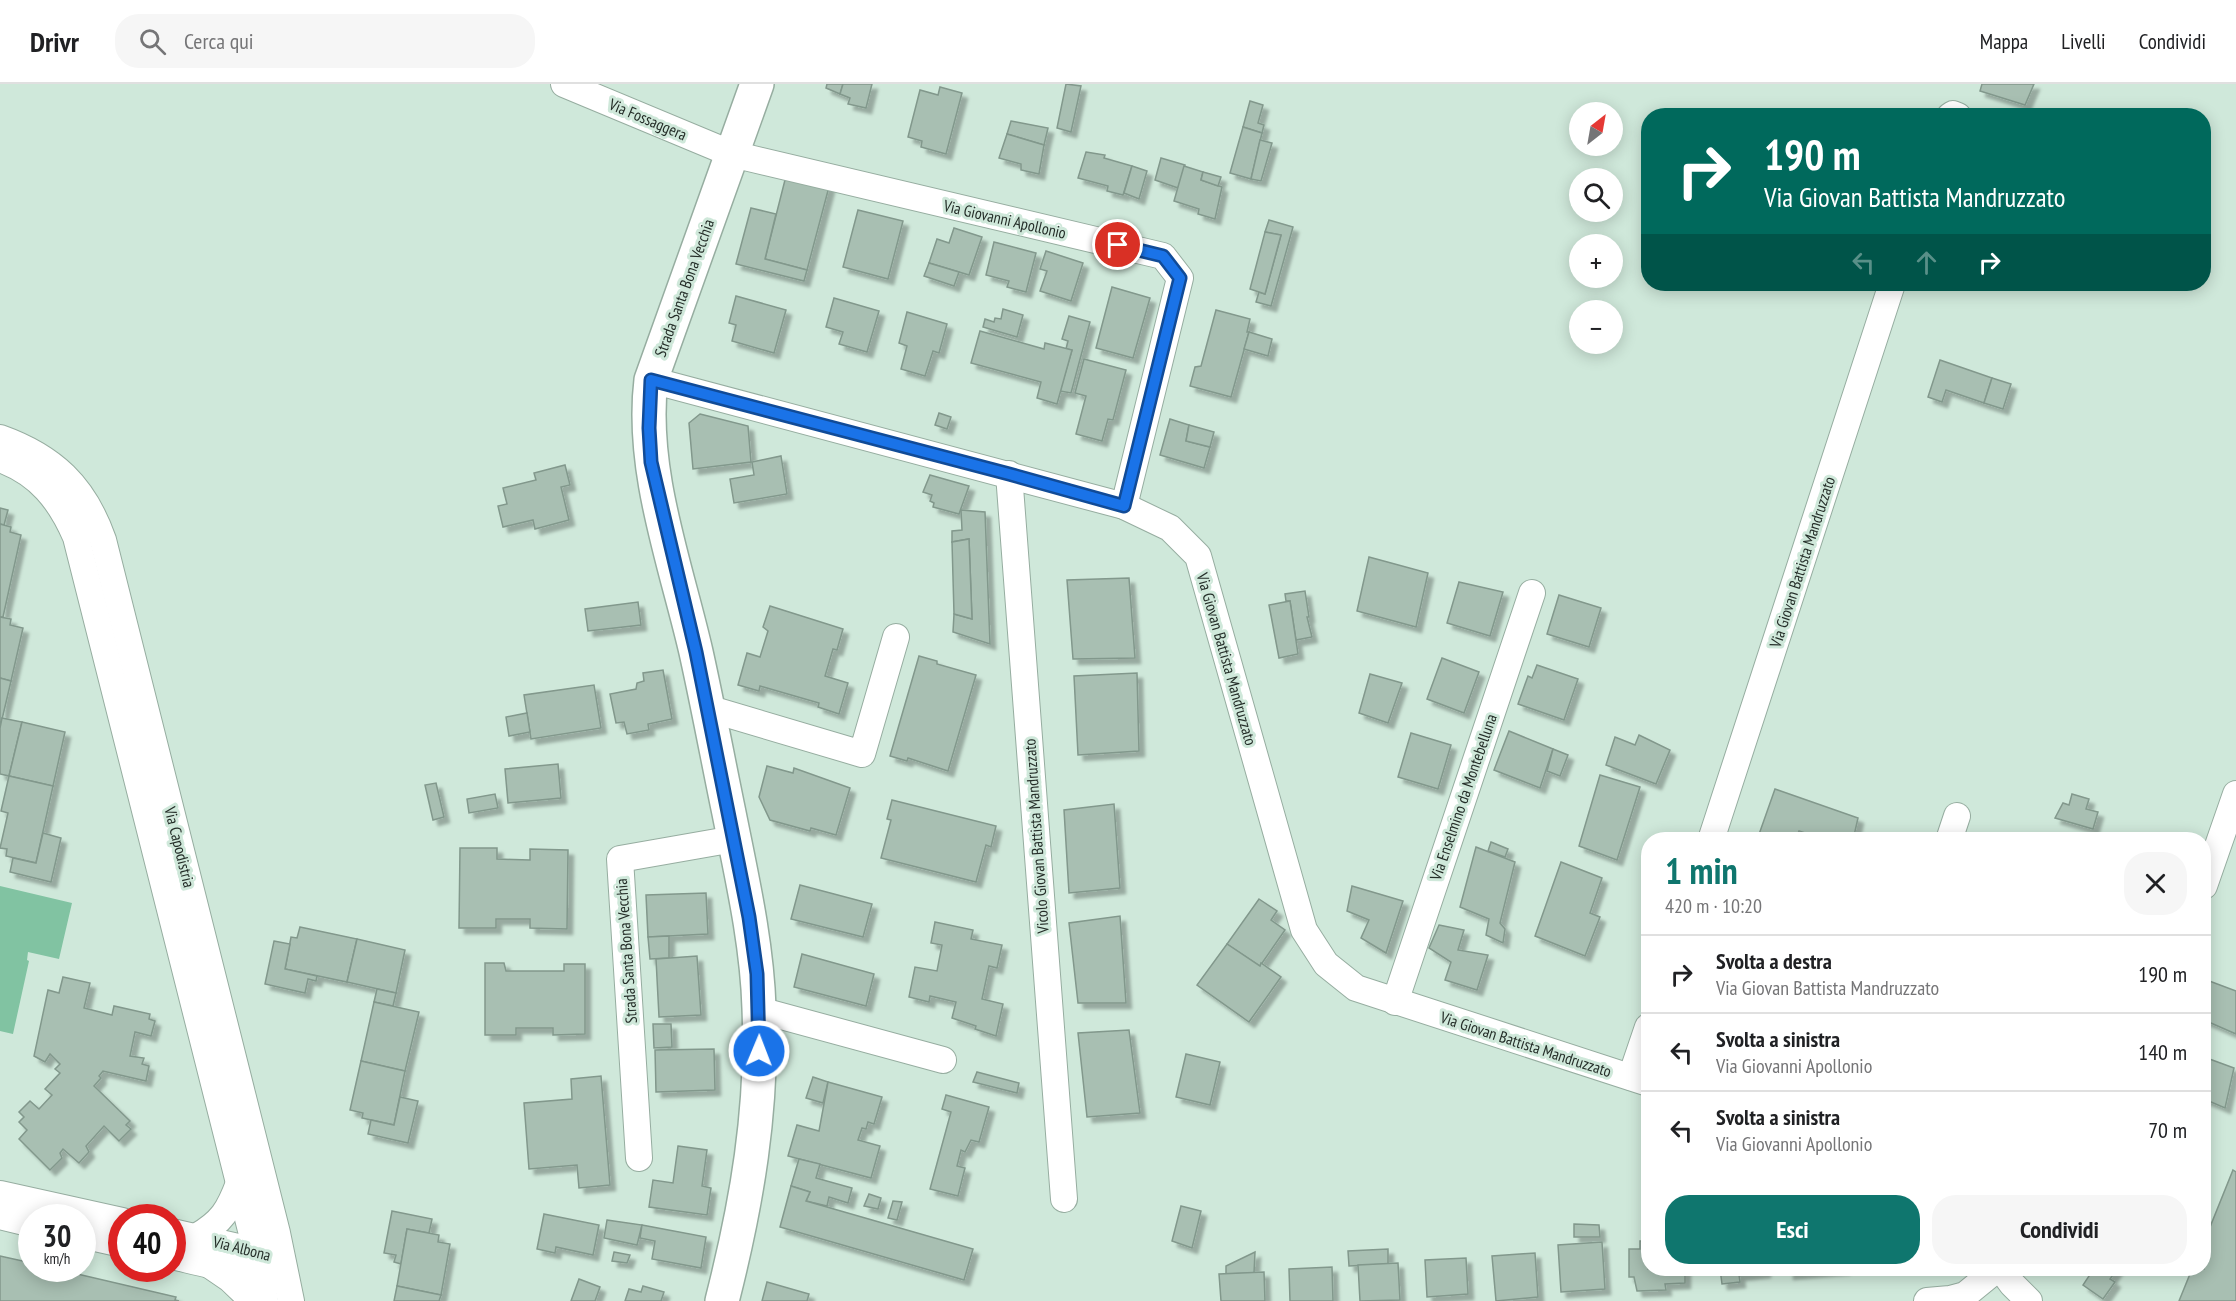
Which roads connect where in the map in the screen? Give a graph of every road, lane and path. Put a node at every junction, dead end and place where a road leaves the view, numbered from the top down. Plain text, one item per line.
1 (564, 84) edge
2 (757, 84) edge
3 (732, 154) junction
4 (1890, 291) edge
5 (651, 380) junction
6 (0, 438) edge
7 (0, 459) edge
8 (1009, 474) junction
9 (1124, 506) junction
10 (1532, 593) dead end
11 (896, 637) dead end
12 (707, 708) junction
13 (2236, 794) edge
14 (1957, 816) dead end
15 (1714, 832) edge
16 (1952, 832) edge
17 (734, 839) junction
18 (2211, 866) edge
19 (1395, 1002) junction
20 (759, 1011) junction
21 (943, 1060) dead end
22 (1640, 1080) edge
23 (639, 1158) dead end
24 (239, 1183) junction
25 (0, 1194) edge
26 (1064, 1199) dead end
27 (0, 1216) edge
28 (108, 1218) edge
29 (18, 1220) edge
30 (186, 1234) edge
31 (186, 1235) edge
32 (186, 1259) edge
33 (267, 1259) junction
34 (208, 1264) junction
35 (1991, 1276) edge
36 (2005, 1276) edge
37 (1965, 1298) edge
38 (253, 1301) edge
39 (265, 1301) edge
40 (291, 1301) edge
41 (722, 1301) edge
42 (1927, 1301) edge
43 (2029, 1301) edge

1 - 3 street, Via Fossaggera
2 - 3 street, Strada Santa Bona Vecchia
3 - 5 street, Strada Santa Bona Vecchia
3 - 9 street, Via Giovanni Apollonio
4 - 15 street, Via Giovan Battista Mandruzzato
5 - 8 street, Via Giovan Battista Mandruzzato
5 - 12 street, Strada Santa Bona Vecchia
6 - 33 street, Via Capodistria
7 - 24 street, Via Capodistria
8 - 9 street, Via Giovan Battista Mandruzzato
8 - 26 street, Vicolo Giovan Battista Mandruzzato
9 - 19 street, Via Giovan Battista Mandruzzato
10 - 19 street, Via Enselmino da Montebelluna
11 - 12 street
12 - 17 street, Strada Santa Bona Vecchia
13 - 18 street
14 - 16 street
17 - 20 street, Strada Santa Bona Vecchia
17 - 23 street, Strada Santa Bona Vecchia
19 - 22 street, Via Giovan Battista Mandruzzato
20 - 21 street
20 - 41 street, Strada Santa Bona Vecchia
24 - 30 street, Via Albona
24 - 33 street, Via Capodistria
25 - 28 street
27 - 29 street
31 - 33 street, Via Albona
32 - 34 street, Via Albona
33 - 34 street, Via Albona
33 - 39 street, Via Capodistria
33 - 40 street, Via Capodistria
34 - 38 street, Via Albona
35 - 37 street
36 - 43 street
37 - 42 street

